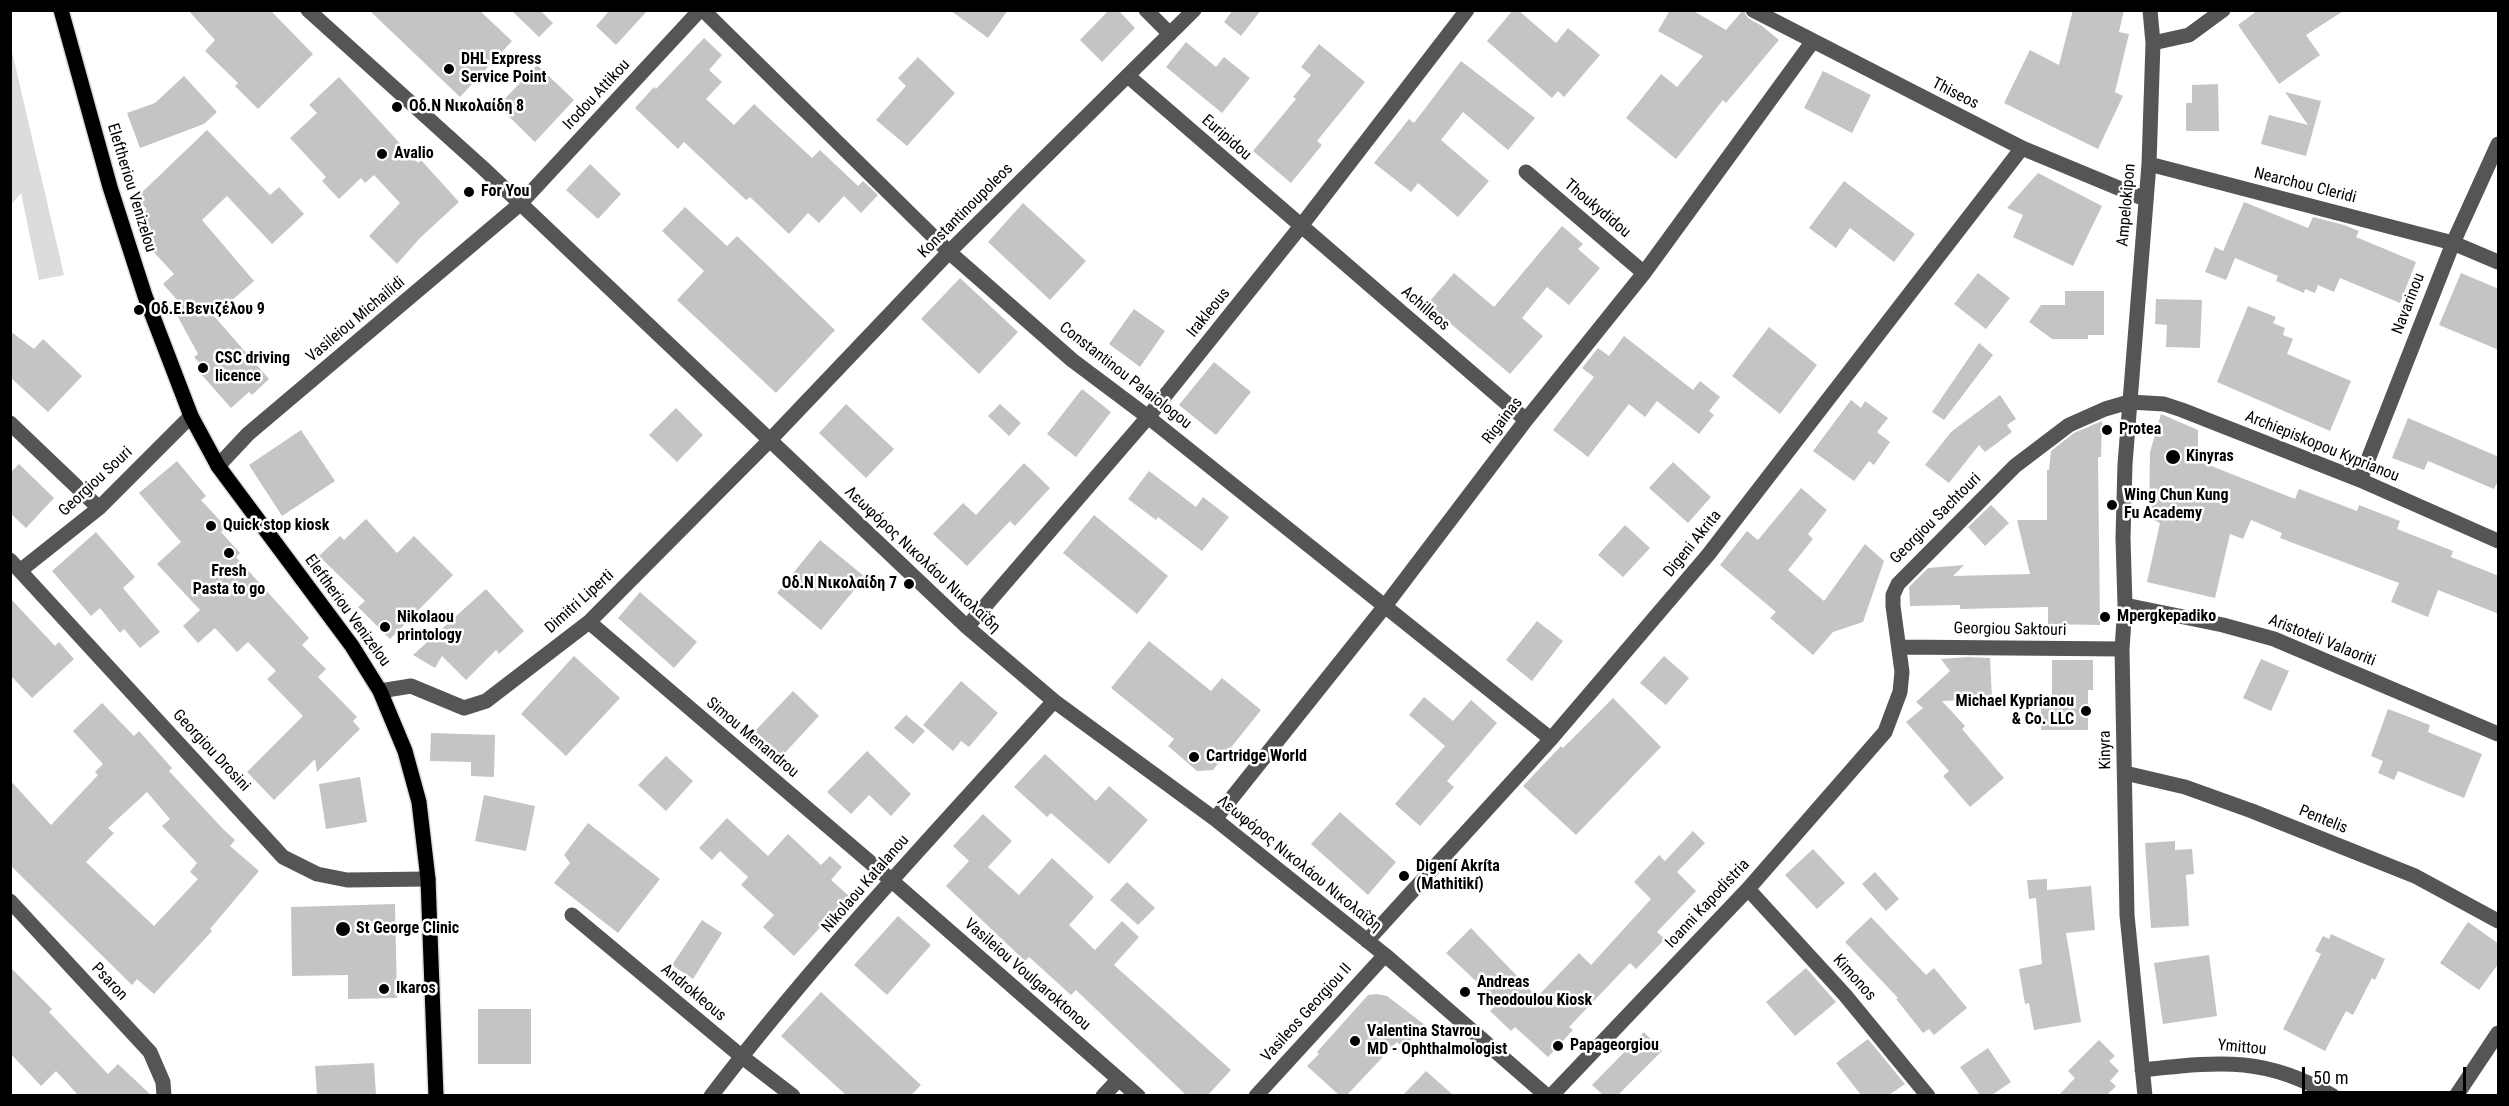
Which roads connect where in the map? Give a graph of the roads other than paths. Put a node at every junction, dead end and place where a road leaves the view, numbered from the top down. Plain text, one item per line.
1 (61, 10) edge
2 (308, 10) edge
3 (702, 10) edge
4 (1146, 10) edge
5 (1194, 10) edge
6 (1467, 10) edge
7 (1753, 10) edge
8 (2150, 10) edge
9 (2223, 10) edge
10 (1170, 34) junction
11 (1813, 41) junction
12 (2153, 43) junction
13 (1128, 76) junction
14 (2499, 144) edge
15 (2022, 148) junction
16 (2149, 164) junction
17 (1526, 172) dead end
18 (2145, 199) junction
19 (520, 204) junction
20 (1301, 226) junction
21 (2453, 243) junction
22 (949, 252) junction
23 (2499, 262) edge
24 (1644, 273) junction
25 (2129, 402) junction
26 (191, 416) junction
27 (1148, 417) junction
28 (1526, 420) junction
29 (10, 423) edge
30 (768, 441) junction
31 (218, 466) junction
32 (2360, 480) junction
33 (99, 508) junction
34 (2499, 541) edge
35 (16, 565) edge
36 (2125, 604) junction
37 (1385, 606) junction
38 (589, 622) junction
39 (967, 627) junction
40 (1899, 647) junction
41 (2122, 649) junction
42 (381, 691) junction
43 (1054, 701) junction
44 (1886, 732) joint
45 (2499, 734) edge
46 (1551, 739) junction
47 (2125, 773) junction
48 (1215, 819) junction
49 (428, 879) junction
50 (892, 881) junction
51 (1748, 890) junction
52 (10, 901) edge
53 (572, 915) dead end
54 (2499, 921) edge
55 (1367, 941) junction
56 (1385, 955) junction
57 (2499, 1033) edge
58 (741, 1056) junction
59 (2142, 1070) junction
60 (1119, 1079) junction
61 (164, 1095) edge
62 (436, 1095) edge
63 (711, 1095) edge
64 (793, 1095) edge
65 (1103, 1095) edge
66 (1138, 1095) edge
67 (1256, 1095) edge
68 (1549, 1095) edge
69 (1928, 1095) edge
70 (2145, 1095) edge
71 (2333, 1095) edge
72 (2456, 1095) edge

1 - 26 main road, Eleftheriou Venizelou
2 - 19 street, Λεωφόρος Νικολάου Νικολαΐδη
3 - 19 street, Irodou Attikou
3 - 22 street, Constantinou Palaiologou
4 - 10 street
5 - 10 street, Konstantinoupoleos
6 - 20 street, Irakleous
7 - 11 street, Thiseos
8 - 12 street, Ampelokipon
9 - 12 street
10 - 13 street, Konstantinoupoleos
11 - 15 street, Thiseos
11 - 24 street, Rigainas
12 - 16 street, Ampelokipon
13 - 20 street, Euripidou
13 - 22 street, Konstantinoupoleos
14 - 21 street, Navarinou
15 - 18 street, Thiseos
15 - 46 street, Digeni Akrita
16 - 18 street, Ampelokipon
16 - 21 street, Nearchou Cleridi
17 - 24 street, Thoukydidou
18 - 25 street, Ampelokipon
19 - 30 street, Λεωφόρος Νικολάου Νικολαΐδη
19 - 31 street, Vasileiou Michailidi
20 - 27 street, Irakleous
20 - 28 street, Achilleos
21 - 23 street, Nearchou Cleridi
21 - 32 street, Navarinou
22 - 27 street, Constantinou Palaiologou
22 - 30 street, Konstantinoupoleos
24 - 28 street, Rigainas
25 - 32 street, Archiepiskopou Kyprianou
25 - 36 street, Kinyra
25 - 40 street, Georgiou Sachtouri
26 - 31 main road, Eleftheriou Venizelou
26 - 33 street, Georgiou Souri
27 - 37 street, Constantinou Palaiologou
27 - 39 street, Irakleous
28 - 37 street, Rigainas
29 - 33 street
30 - 38 street, Dimitri Liperti
30 - 39 street, Λεωφόρος Νικολάου Νικολαΐδη
31 - 42 main road, Eleftheriou Venizelou
32 - 34 street, Archiepiskopou Kyprianou
33 - 35 street, Georgiou Souri
35 - 49 street, Georgiou Drosini
36 - 41 street, Kinyra
36 - 45 street, Aristoteli Valaoriti
37 - 46 street, Constantinou Palaiologou
37 - 48 street, Rigainas
38 - 42 street, Dimitri Liperti
38 - 50 street, Simou Menandrou
39 - 43 street, Λεωφόρος Νικολάου Νικολαΐδη
40 - 41 street, Georgiou Saktouri
40 - 44 street, Georgiou Sachtouri
41 - 47 street, Kinyra
42 - 49 main road, Eleftheriou Venizelou
43 - 48 street, Λεωφόρος Νικολάου Νικολαΐδη
43 - 50 street, Nikolaou Katalanou
44 - 51 street, Ioanni Kapodistria
46 - 55 street, Digeni Akrita
47 - 54 street, Pentelis
47 - 59 street, Kinyra
48 - 55 street, Λεωφόρος Νικολάου Νικολαΐδη
49 - 62 main road, Eleftheriou Venizelou
50 - 58 street, Nikolaou Katalanou
50 - 60 street, Vasileiou Voulgaroktonou
51 - 68 street, Ioanni Kapodistria
51 - 69 street, Kimonos
52 - 61 street, Psaron
53 - 58 street, Androkleous
55 - 56 street, Λεωφόρος Νικολάου Νικολαΐδη
56 - 67 street, Vasileos Georgiou II
56 - 68 street, Λεωφόρος Νικολάου Νικολαΐδη
57 - 72 street
58 - 63 street, Nikolaou Katalanou
58 - 64 street, Androkleous
59 - 70 street, Kinyra
59 - 71 street, Ymittou
60 - 65 street
60 - 66 street, Vasileiou Voulgaroktonou

